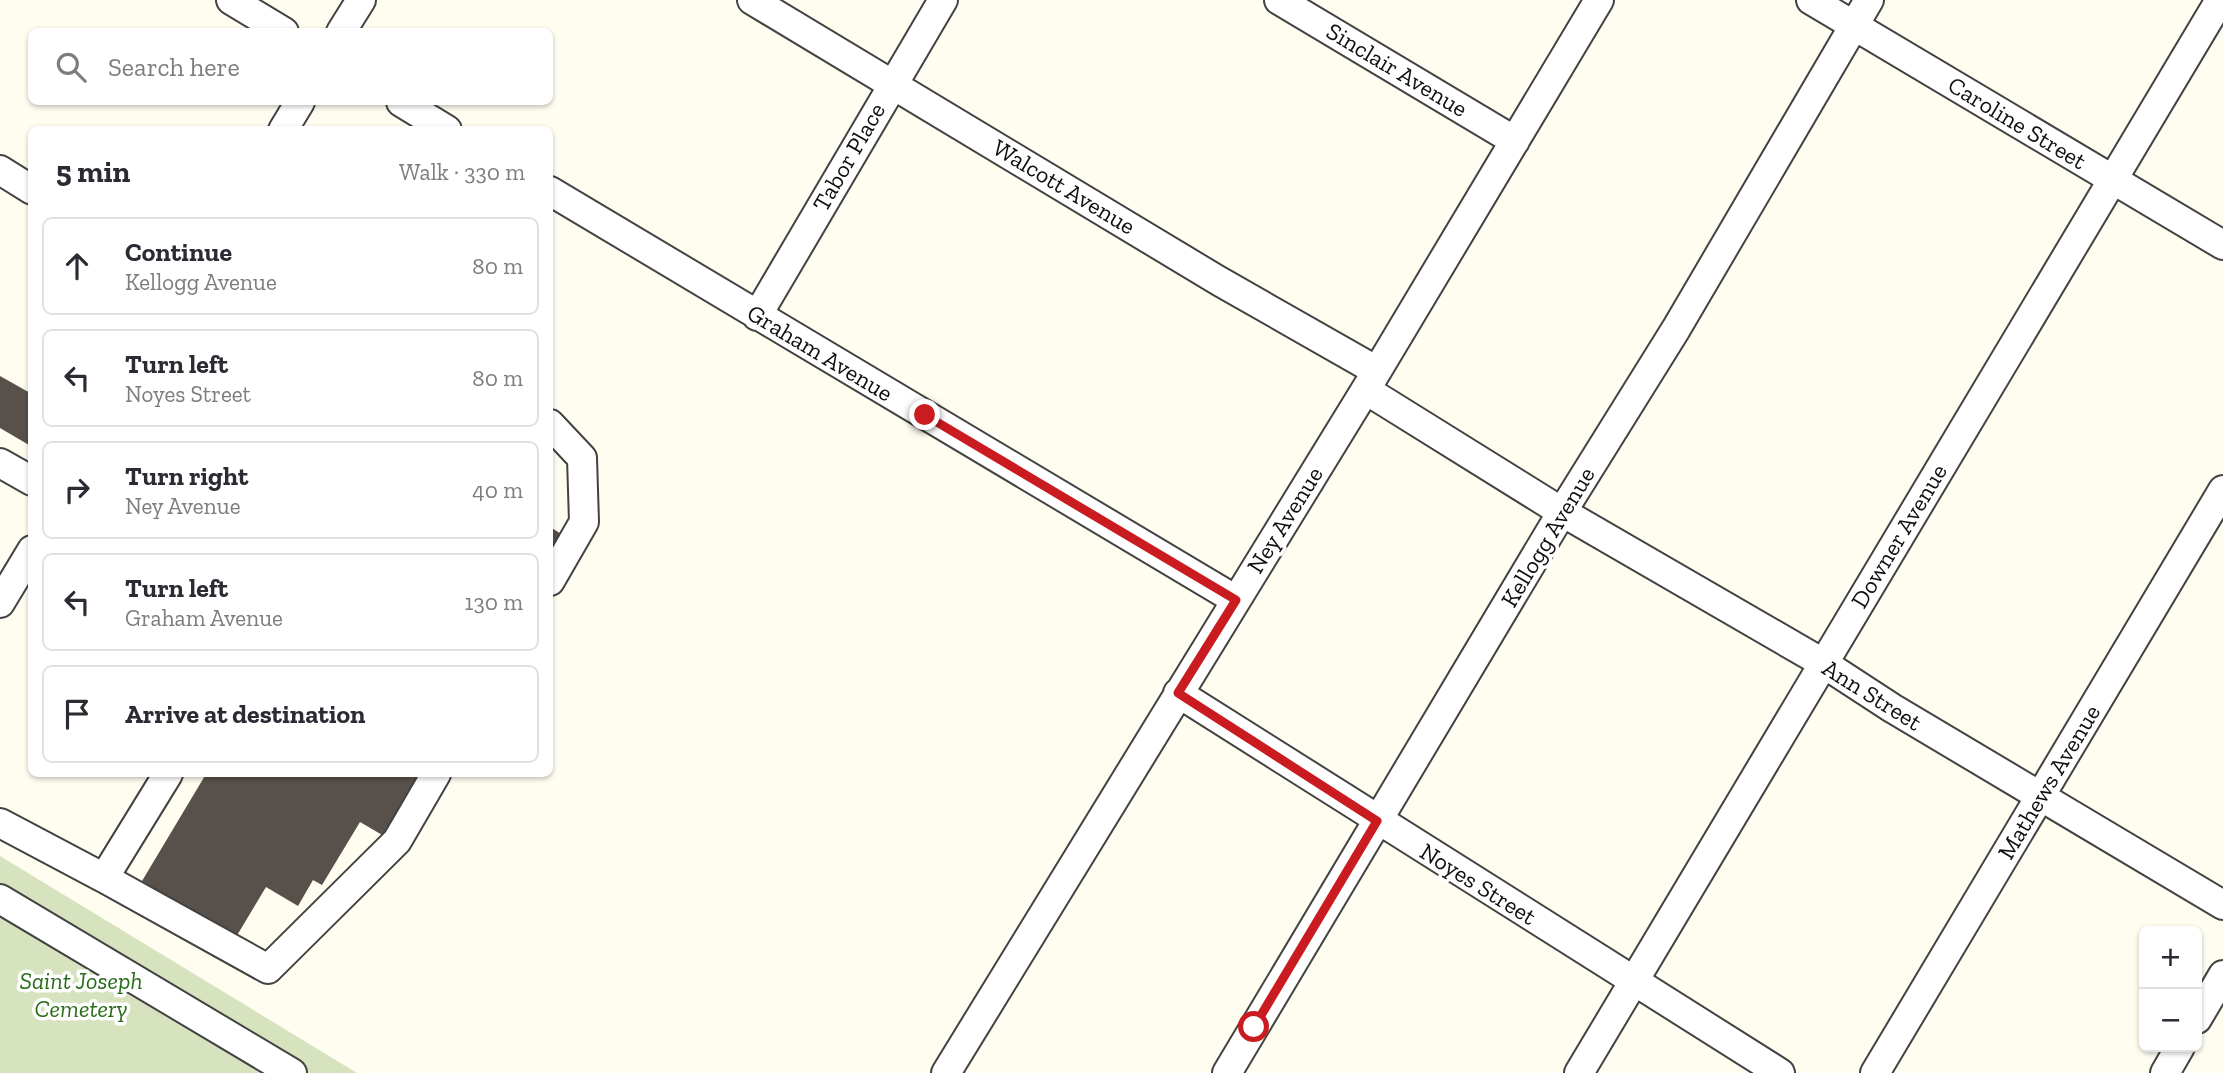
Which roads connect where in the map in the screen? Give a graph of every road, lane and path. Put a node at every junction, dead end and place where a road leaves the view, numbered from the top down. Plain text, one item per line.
1 (231, 0) edge
2 (361, 0) edge
3 (752, 0) edge
4 (943, 0) edge
5 (1279, 0) edge
6 (1599, 0) edge
7 (1811, 0) edge
8 (1869, 0) edge
9 (2220, 0) edge
10 (1854, 26) junction
11 (277, 28) edge
12 (344, 28) edge
13 (892, 84) junction
14 (298, 105) edge
15 (406, 105) edge
16 (285, 126) edge
17 (440, 126) edge
18 (1515, 141) junction
19 (0, 170) edge
20 (2114, 181) junction
21 (28, 188) edge
22 (553, 193) edge
23 (2223, 245) edge
24 (757, 316) junction
25 (1371, 380) junction
26 (553, 427) edge
27 (0, 463) edge
28 (28, 479) edge
29 (1520, 486) joint
30 (2223, 490) edge
31 (1562, 512) junction
32 (28, 557) edge
33 (553, 576) edge
34 (1236, 600) junction
35 (0, 603) edge
36 (1823, 663) junction
37 (1178, 693) junction
38 (166, 777) edge
39 (434, 777) edge
40 (2040, 797) junction
41 (1377, 821) junction
42 (0, 822) edge
43 (104, 878) junction
44 (0, 899) edge
45 (2223, 905) edge
46 (2223, 975) edge
47 (1634, 982) junction
48 (2202, 1011) edge
49 (2177, 1052) edge
50 (292, 1073) edge
51 (946, 1073) edge
52 (1227, 1073) edge
53 (1579, 1073) edge
54 (1780, 1073) edge
55 (1875, 1073) edge
56 (2165, 1073) edge

1 - 11 street
2 - 12 street
3 - 13 street, Walcott Avenue
4 - 13 street, Tabor Place
5 - 18 street, Sinclair Avenue
6 - 18 street, Ney Avenue
7 - 10 street, Caroline Street
8 - 10 street, Kellogg Avenue
9 - 20 street, Downer Avenue
10 - 20 street, Caroline Street
10 - 31 street, Kellogg Avenue
13 - 24 street, Tabor Place
13 - 25 street, Walcott Avenue
14 - 16 street
15 - 17 street
18 - 25 street, Ney Avenue
19 - 21 street
20 - 23 street, Caroline Street
20 - 36 street, Downer Avenue
22 - 24 street, Graham Avenue
24 - 34 street, Graham Avenue
25 - 29 street, Walcott Avenue
25 - 34 street, Ney Avenue
26 - 33 street
27 - 28 street
29 - 31 street, Ann Street
30 - 40 street, Mathews Avenue
31 - 36 street, Ann Street
31 - 41 street, Kellogg Avenue
32 - 35 street
34 - 37 street, Ney Avenue
36 - 40 street, Ann Street
36 - 47 street, Downer Avenue
37 - 41 street, Noyes Street
37 - 51 street, Ney Avenue
38 - 43 street
39 - 43 street
40 - 45 street, Ann Street
40 - 55 street, Mathews Avenue
41 - 47 street, Noyes Street
41 - 52 street, Kellogg Avenue
42 - 43 street
44 - 50 street
46 - 48 street
47 - 53 street, Downer Avenue
47 - 54 street, Noyes Street
49 - 56 street

